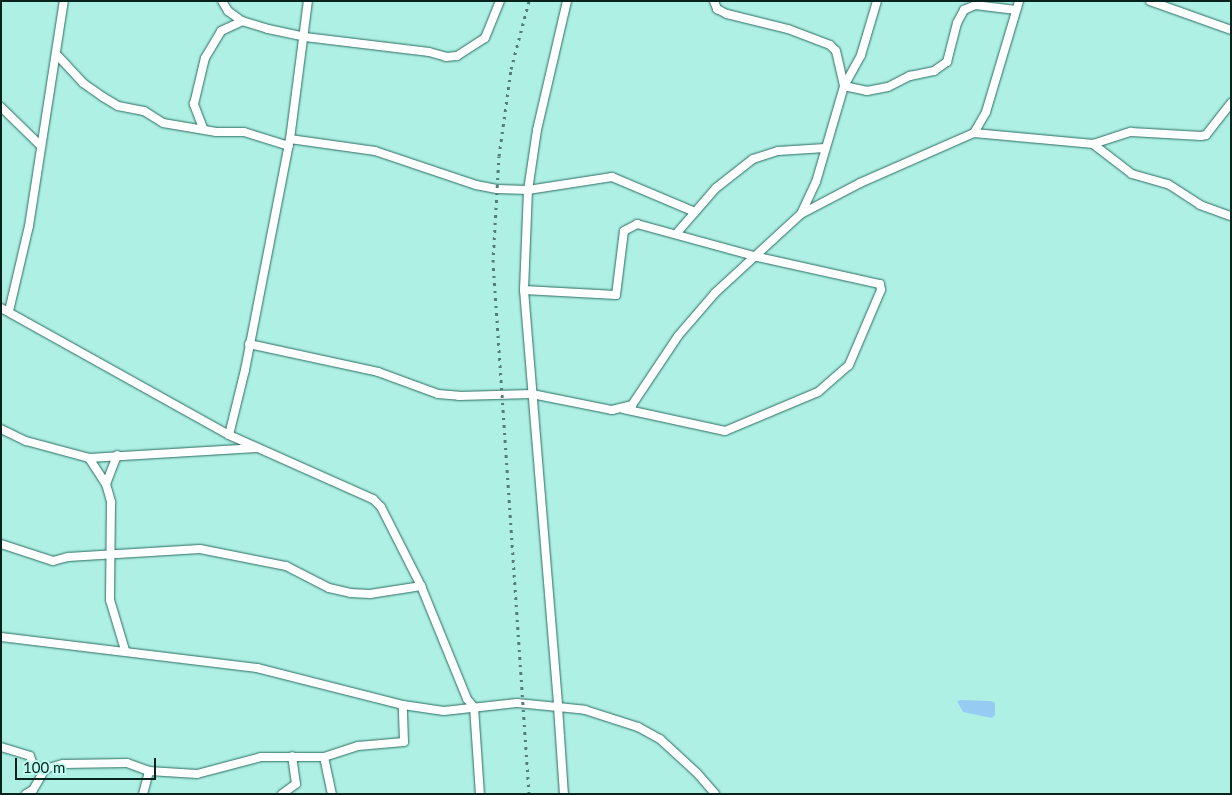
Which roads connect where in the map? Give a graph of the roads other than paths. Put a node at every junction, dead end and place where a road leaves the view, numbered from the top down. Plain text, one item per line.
1 (64, 1) edge
2 (222, 1) edge
3 (308, 1) edge
4 (500, 1) edge
5 (567, 1) edge
6 (714, 1) edge
7 (877, 1) edge
8 (1019, 1) edge
9 (1150, 1) edge
10 (1016, 10) junction
11 (242, 21) junction
12 (1231, 30) edge
13 (305, 37) junction
14 (58, 56) junction
15 (844, 86) junction
16 (1231, 103) edge
17 (1, 107) edge
18 (203, 128) junction
19 (974, 133) junction
20 (289, 142) junction
21 (1093, 144) junction
22 (41, 146) junction
23 (825, 148) junction
24 (528, 190) junction
25 (695, 212) junction
26 (800, 214) junction
27 (1231, 216) edge
28 (676, 234) junction
29 (758, 257) junction
30 (524, 290) junction
31 (4, 312) edge
32 (249, 344) junction
33 (532, 394) junction
34 (623, 409) junction
35 (1, 429) edge
36 (229, 434) junction
37 (259, 447) junction
38 (117, 455) junction
39 (89, 458) junction
40 (106, 484) junction
41 (1, 544) edge
42 (111, 556) junction
43 (421, 586) junction
44 (1, 637) edge
45 (125, 650) junction
46 (403, 705) junction
47 (474, 707) junction
48 (558, 707) junction
49 (1, 747) edge
50 (292, 756) junction
51 (324, 757) junction
52 (45, 769) junction
53 (149, 771) junction
54 (26, 794) edge
55 (142, 794) edge
56 (282, 794) edge
57 (332, 794) edge
58 (480, 794) edge
59 (564, 794) edge
60 (715, 794) edge

1 - 14 street
2 - 11 street
3 - 13 street
4 - 13 street
5 - 24 street
6 - 15 street
7 - 15 street
8 - 10 street
9 - 12 street
10 - 15 street
10 - 19 street
11 - 13 street
11 - 18 street
13 - 20 street
14 - 18 street
14 - 22 street
15 - 23 street
16 - 21 street
17 - 22 street
18 - 20 street
19 - 21 street
19 - 26 street
20 - 24 street
20 - 32 street
21 - 27 street
22 - 31 street
23 - 25 street
23 - 26 street
24 - 25 street
24 - 30 street
25 - 28 street
26 - 29 street
28 - 29 street
28 - 30 street
29 - 34 street
29 - 34 street
30 - 33 street
31 - 36 street
32 - 33 street
32 - 36 street
33 - 34 street
33 - 48 street
35 - 39 street
36 - 37 street
37 - 38 street
37 - 43 street
38 - 39 street
38 - 40 street
39 - 40 street
40 - 42 street
41 - 42 street
42 - 43 street
42 - 45 street
43 - 47 street
44 - 45 street
45 - 46 street
46 - 47 street
46 - 51 street
47 - 48 street
47 - 58 street
48 - 59 street
48 - 60 street
49 - 52 street
50 - 51 street
50 - 53 street
50 - 56 street
51 - 57 street
52 - 53 street
52 - 54 street
53 - 55 street

